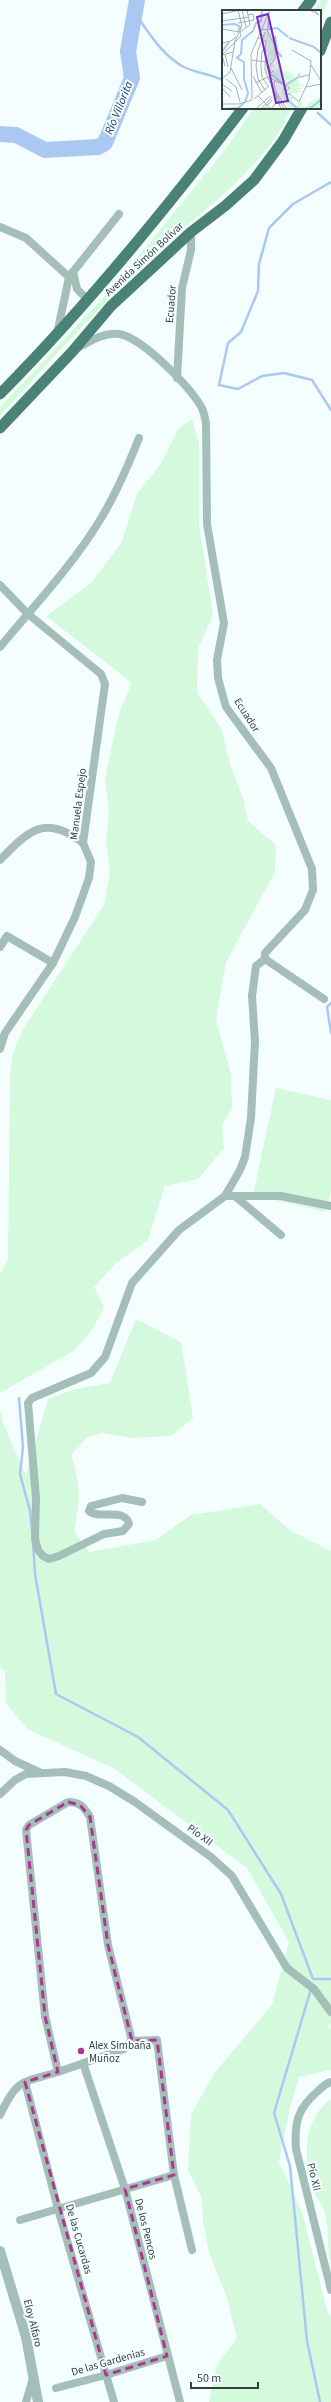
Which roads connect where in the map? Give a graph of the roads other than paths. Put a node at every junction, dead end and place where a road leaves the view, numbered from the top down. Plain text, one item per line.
1 (311, 0) edge
2 (305, 10) edge
3 (331, 22) edge
4 (321, 48) edge
5 (242, 109) edge
6 (301, 109) edge
7 (119, 214) dead end
8 (0, 227) edge
9 (191, 232) junction
10 (71, 274) junction
11 (88, 300) junction
12 (56, 338) junction
13 (72, 352) junction
14 (177, 378) junction
15 (0, 394) edge
16 (0, 428) edge
17 (139, 438) dead end
18 (0, 585) edge
19 (28, 614) junction
20 (0, 648) edge
21 (83, 843) junction
22 (0, 860) edge
23 (0, 947) edge
24 (265, 959) junction
25 (53, 963) junction
26 (324, 999) dead end
27 (0, 1049) edge
28 (225, 1196) junction
29 (236, 1197) junction
30 (331, 1206) edge
31 (281, 1235) dead end
32 (142, 1502) dead end
33 (0, 1750) edge
34 (40, 1772) junction
35 (0, 1794) edge
36 (331, 2012) edge
37 (131, 2041) junction
38 (83, 2064) junction
39 (58, 2072) junction
40 (25, 2082) junction
41 (331, 2082) edge
42 (0, 2115) edge
43 (174, 2175) junction
44 (125, 2189) junction
45 (58, 2209) junction
46 (20, 2220) dead end
47 (192, 2250) dead end
48 (0, 2251) edge
49 (331, 2290) edge
50 (167, 2356) junction
51 (106, 2375) junction
52 (33, 2377) junction
53 (56, 2388) dead end
54 (26, 2402) edge
55 (38, 2402) edge
56 (114, 2402) edge
57 (180, 2402) edge

1 - 2 highway
3 - 4 highway
5 - 11 highway, Avenida Simón Bolívar
6 - 9 highway, Avenida Simón Bolívar
7 - 10 street
8 - 10 street
9 - 13 highway, Avenida Simón Bolívar
9 - 14 street, Ecuador
10 - 11 street
10 - 12 street
11 - 12 highway, Avenida Simón Bolívar
12 - 15 highway, Avenida Simón Bolívar
13 - 14 street, Ecuador
13 - 16 highway, Avenida Simón Bolívar
14 - 24 street, Ecuador
17 - 19 street
18 - 19 street, Manuela Espejo
19 - 20 street
19 - 21 street, Manuela Espejo
21 - 22 street
21 - 25 street, Manuela Espejo
23 - 25 street
24 - 26 street
24 - 28 street, Ecuador
25 - 27 street, Manuela Espejo
28 - 29 street
28 - 32 street
29 - 30 street
29 - 31 street
33 - 34 street
34 - 35 street, Pío XII
34 - 36 street, Pío XII
37 - 38 street
37 - 39 street
37 - 43 street
38 - 39 street
38 - 44 street, De los Pencos
39 - 40 street
40 - 42 street
40 - 45 street, De las Cucardas
41 - 49 street, Pío XII
43 - 44 street
43 - 47 street
44 - 45 street
44 - 50 street, De los Pencos
45 - 46 street
45 - 51 street, De las Cucardas
48 - 52 street, Eloy Alfaro
50 - 51 street, De las Gardenias
50 - 57 street, De los Pencos
51 - 53 street, De las Gardenias
51 - 56 street, De las Cucardas
52 - 54 street
52 - 55 street, Eloy Alfaro

